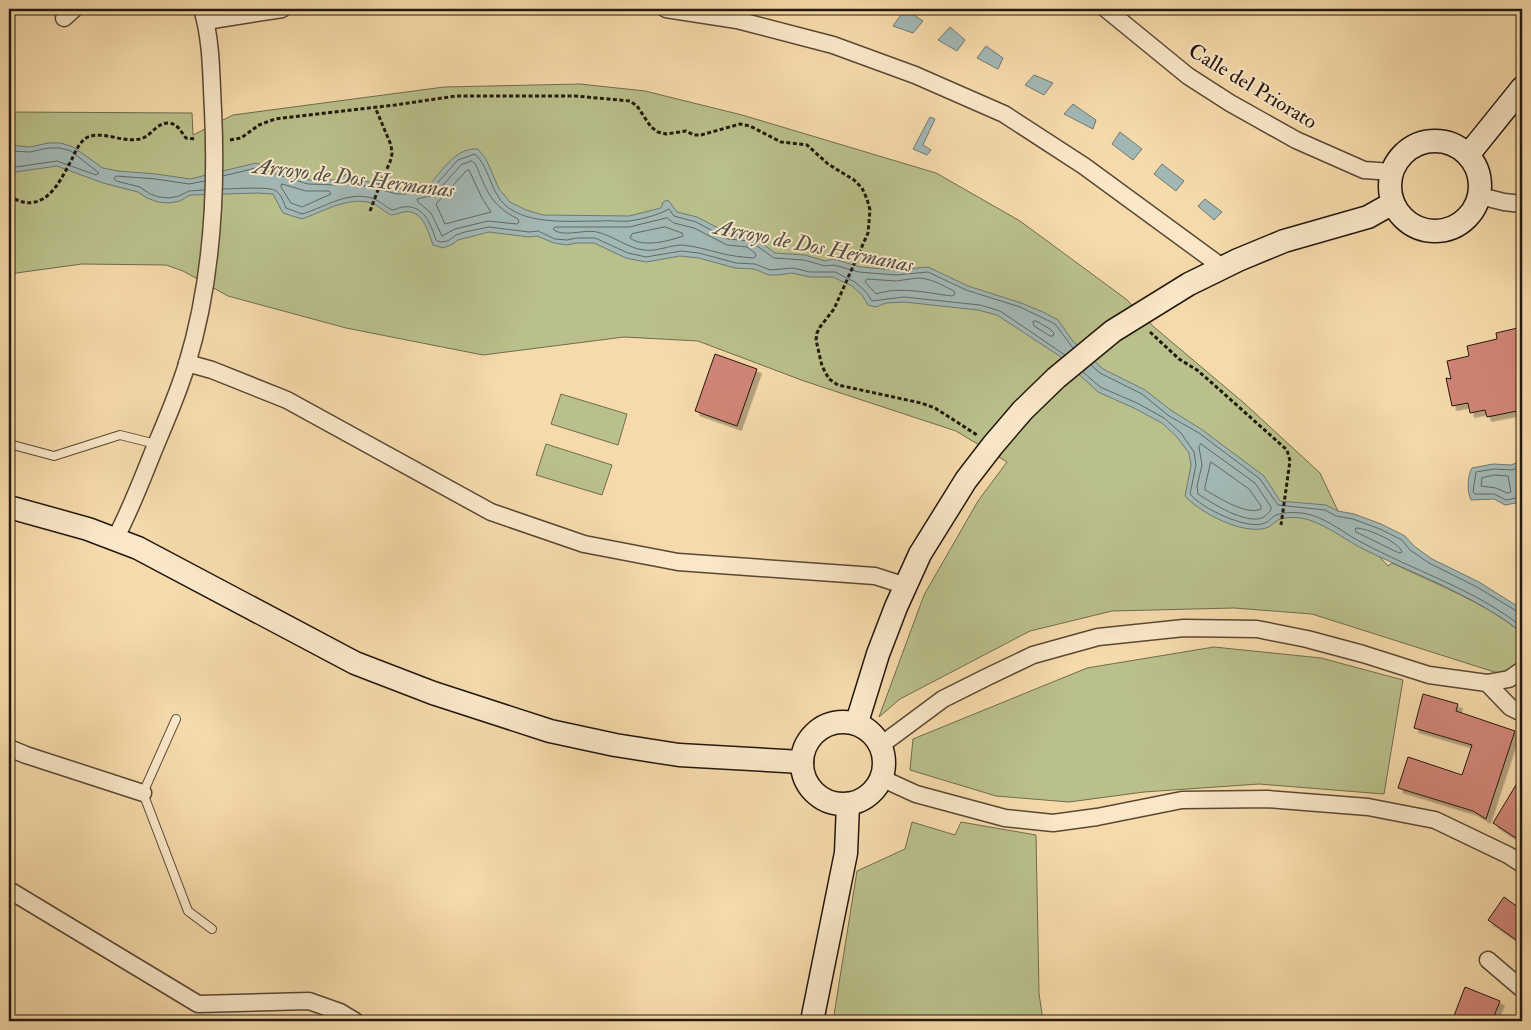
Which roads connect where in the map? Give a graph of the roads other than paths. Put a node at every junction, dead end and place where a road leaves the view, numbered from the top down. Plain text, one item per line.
1 (282, 9) edge
2 (666, 9) edge
3 (1106, 9) edge
4 (204, 15) edge
5 (1522, 88) edge
6 (1468, 155) junction
7 (1392, 172) junction
8 (1480, 196) junction
9 (1393, 203) junction
10 (1522, 204) edge
11 (1222, 267) junction
12 (187, 363) junction
13 (9, 444) edge
14 (156, 444) junction
15 (9, 507) edge
16 (115, 539) junction
17 (906, 586) junction
18 (1522, 670) edge
19 (1487, 682) junction
20 (1522, 713) edge
21 (176, 719) dead end
22 (857, 722) junction
23 (880, 745) junction
24 (9, 748) edge
25 (802, 762) junction
26 (881, 778) junction
27 (143, 793) junction
28 (848, 804) junction
29 (1522, 864) edge
30 (9, 890) edge
31 (212, 929) dead end
32 (1488, 960) dead end
33 (1522, 989) edge
34 (355, 1021) edge
35 (812, 1021) edge

1 - 4 street
2 - 11 street
3 - 7 street, Calle del Priorato
4 - 12 street
5 - 6 street
6 - 7 street
6 - 8 street
7 - 9 street
8 - 9 street
8 - 10 street
9 - 11 street
11 - 17 street
12 - 14 street
12 - 17 street
13 - 14 lane
14 - 16 street
15 - 16 street
16 - 25 street
17 - 22 street
18 - 19 street
19 - 20 street
19 - 23 street
21 - 27 lane
22 - 23 street
22 - 25 street
23 - 26 street
24 - 27 street
25 - 28 street
26 - 28 street
26 - 29 street
27 - 31 lane
28 - 35 street
30 - 34 street
32 - 33 street

